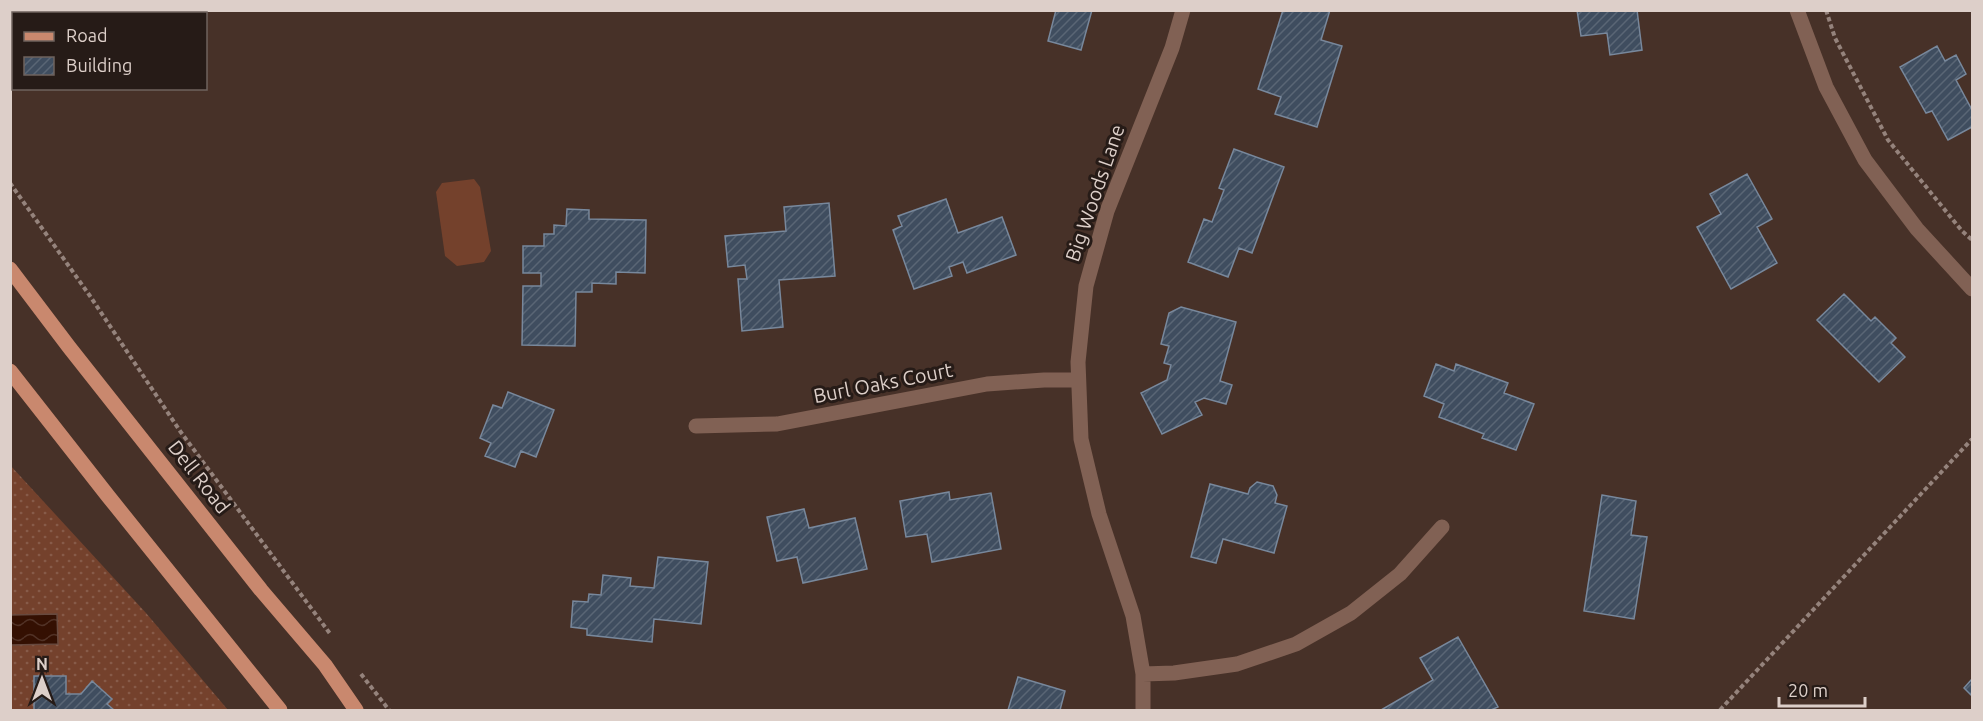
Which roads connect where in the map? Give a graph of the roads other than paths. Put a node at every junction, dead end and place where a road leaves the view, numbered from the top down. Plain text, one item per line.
1 (1183, 10) edge
2 (1797, 10) edge
3 (10, 269) edge
4 (1972, 289) edge
5 (10, 371) edge
6 (1078, 380) junction
7 (696, 426) dead end
8 (1442, 527) dead end
9 (1143, 674) junction
10 (280, 711) edge
11 (356, 711) edge
12 (1143, 711) edge

1 - 6 street, Big Woods Lane
2 - 4 street
3 - 11 main road, Dell Road
5 - 10 main road
6 - 7 street, Burl Oaks Court
6 - 9 street, Big Woods Lane
8 - 9 street
9 - 12 street, Big Woods Lane

